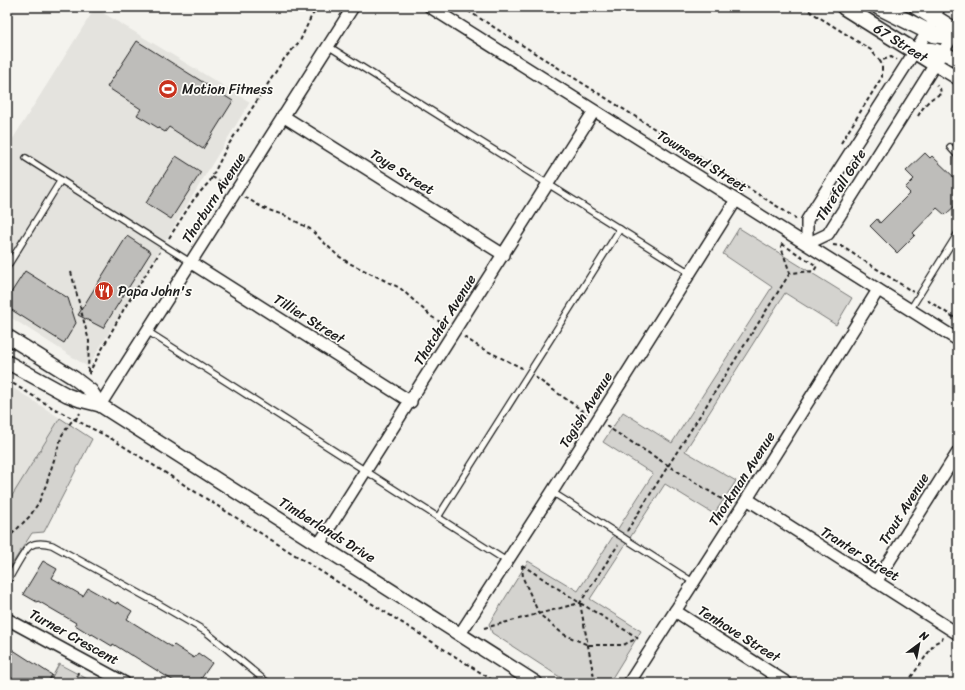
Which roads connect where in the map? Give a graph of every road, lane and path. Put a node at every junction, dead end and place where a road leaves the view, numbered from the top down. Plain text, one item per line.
1 (318, 7) edge
2 (353, 7) edge
3 (430, 7) edge
4 (462, 7) edge
5 (803, 7) edge
6 (844, 7) edge
7 (879, 7) edge
8 (917, 7) edge
9 (940, 13) edge
10 (957, 31) edge
11 (927, 32) junction
12 (328, 46) junction
13 (914, 51) junction
14 (888, 58) dead end
15 (939, 58) junction
16 (958, 60) edge
17 (880, 61) junction
18 (958, 78) edge
19 (940, 88) dead end
20 (594, 111) junction
21 (283, 116) junction
22 (918, 116) dead end
23 (839, 147) dead end
24 (950, 147) dead end
25 (958, 156) edge
26 (26, 158) dead end
27 (212, 177) junction
28 (61, 180) junction
29 (548, 184) junction
30 (229, 187) dead end
31 (243, 196) dead end
32 (736, 200) junction
33 (797, 212) dead end
34 (794, 217) junction
35 (796, 222) dead end
36 (620, 229) junction
37 (958, 232) edge
38 (807, 244) junction
39 (165, 245) junction
40 (834, 245) dead end
41 (504, 255) junction
42 (190, 262) junction
43 (7, 267) edge
44 (71, 272) dead end
45 (690, 273) junction
46 (790, 273) junction
47 (878, 290) junction
48 (919, 296) junction
49 (910, 310) junction
50 (958, 320) edge
51 (146, 330) junction
52 (455, 331) junction
53 (7, 336) edge
54 (958, 340) edge
55 (7, 362) edge
56 (529, 372) junction
57 (89, 373) junction
58 (93, 376) dead end
59 (7, 380) edge
60 (411, 402) junction
61 (100, 405) junction
62 (81, 412) dead end
63 (591, 417) dead end
64 (76, 419) junction
65 (603, 424) dead end
66 (958, 452) edge
67 (668, 466) junction
68 (367, 471) junction
69 (552, 492) junction
70 (747, 499) junction
71 (732, 505) dead end
72 (438, 517) junction
73 (623, 537) junction
74 (7, 539) edge
75 (319, 544) junction
76 (508, 562) junction
77 (7, 582) edge
78 (693, 582) junction
79 (876, 582) junction
80 (580, 603) junction
81 (674, 611) junction
82 (540, 614) junction
83 (7, 619) edge
84 (484, 628) dead end
85 (460, 634) junction
86 (958, 634) edge
87 (936, 642) dead end
88 (588, 645) junction
89 (125, 683) edge
90 (268, 683) edge
91 (497, 683) edge
92 (536, 683) edge
93 (595, 683) edge
94 (629, 683) edge
95 (787, 683) edge
96 (907, 683) edge

1 - 27 path
2 - 12 street, Thorburn Avenue
3 - 20 street, Townsend Street
4 - 34 path
5 - 17 path
6 - 13 main road, 67 Street
7 - 11 main road
8 - 9 main road
9 - 10 main road
9 - 11 street, Threfall Gate
10 - 11 main road
10 - 15 street, Threfall Gate
11 - 13 street, Threfall Gate
12 - 21 street, Thorburn Avenue
12 - 29 lane
13 - 15 main road, 67 Street
13 - 38 street, Threfall Gate
14 - 17 path
15 - 16 street
15 - 18 street, 67 Street
15 - 38 street, Threfall Gate
17 - 23 path
19 - 22 path
20 - 29 street, Thatcher Avenue
20 - 32 street, Townsend Street
21 - 41 street, Toye Street
21 - 42 street, Thorburn Avenue
24 - 25 lane
26 - 28 lane
27 - 30 path
27 - 39 path
28 - 39 lane
28 - 43 lane
29 - 36 lane
29 - 41 street, Thatcher Avenue
31 - 52 path
32 - 38 street, Townsend Street
32 - 45 street, Tagish Avenue
33 - 34 path
34 - 35 path
36 - 45 lane
36 - 56 lane
37 - 48 lane
38 - 47 street, Townsend Street
39 - 42 lane
39 - 57 path
40 - 48 path
41 - 52 street, Thatcher Avenue
42 - 51 street, Thorburn Avenue
42 - 60 street, Tillier Street
44 - 57 path
45 - 69 street, Tagish Avenue
46 - 46 path
46 - 67 path
47 - 49 street, Townsend Street
47 - 70 street, Thorkman Avenue
48 - 49 lane
48 - 50 path
49 - 54 street, Townsend Street
51 - 61 street, Thorburn Avenue
51 - 68 lane
52 - 56 path
52 - 60 street, Thatcher Avenue
53 - 61 street, Timberlands Drive
55 - 61 street, Timberlands Drive
56 - 63 path
56 - 72 lane
57 - 58 path
59 - 64 path
60 - 68 street, Thatcher Avenue
61 - 75 street, Timberlands Drive
62 - 64 path
64 - 74 path
64 - 91 path
65 - 67 path
66 - 79 street, Trout Avenue
67 - 71 path
67 - 73 path
68 - 72 lane
68 - 75 street, Thatcher Avenue
69 - 73 lane
69 - 76 street, Tagish Avenue
70 - 78 street, Thorkman Avenue
70 - 79 street, Tranter Street
72 - 76 lane
73 - 78 lane
73 - 80 path
75 - 85 street, Timberlands Drive
76 - 85 street, Tagish Avenue
77 - 90 lane
78 - 81 street, Thorkman Avenue
79 - 86 street, Tranter Street
80 - 82 path
80 - 82 path
80 - 88 path
80 - 88 path
81 - 94 street, Thorkman Avenue
81 - 95 street, Tenhove Street
82 - 84 path
82 - 88 path
83 - 89 street, Turner Crescent
85 - 92 street, Timberlands Drive
87 - 96 path
88 - 93 path

